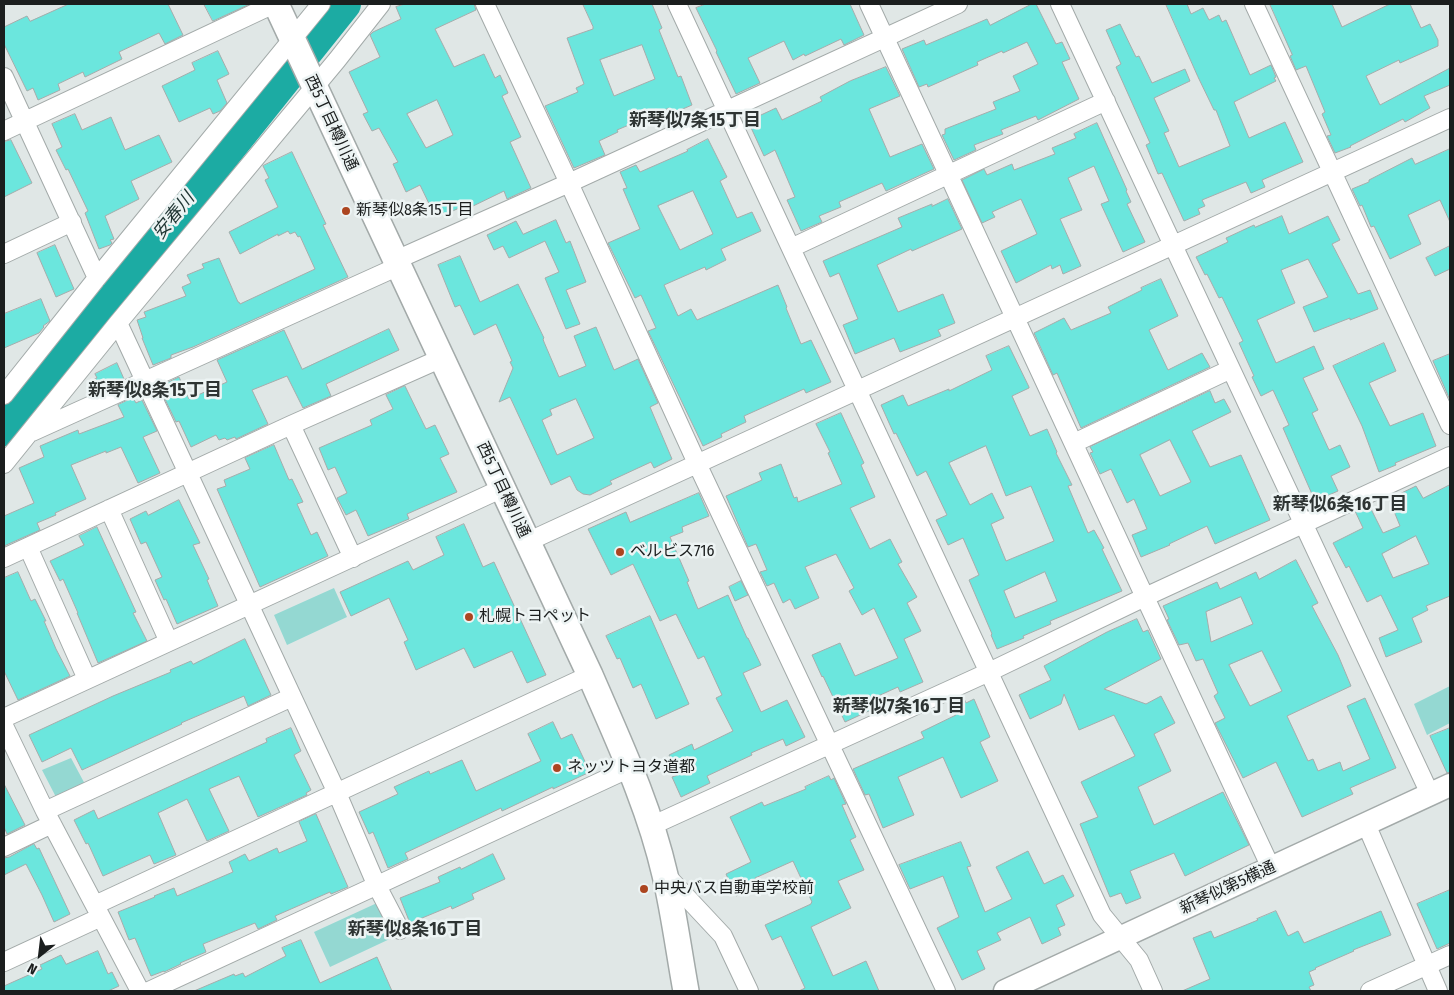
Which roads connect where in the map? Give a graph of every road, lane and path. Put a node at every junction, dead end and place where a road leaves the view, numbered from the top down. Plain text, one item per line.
1 (275, 4) edge
2 (320, 4) edge
3 (381, 4) edge
4 (485, 4) edge
5 (676, 4) edge
6 (868, 4) edge
7 (958, 4) edge
8 (1060, 4) edge
9 (1254, 4) edge
10 (884, 38) junction
11 (294, 44) junction
12 (4, 77) edge
13 (311, 80) junction
14 (1106, 100) junction
15 (726, 111) junction
16 (1450, 118) edge
17 (25, 121) junction
18 (4, 131) edge
19 (1332, 172) junction
20 (948, 174) junction
21 (569, 183) junction
22 (72, 222) junction
23 (1173, 245) junction
24 (791, 248) junction
25 (4, 254) edge
26 (398, 263) junction
27 (97, 278) junction
28 (1015, 317) junction
29 (118, 323) junction
30 (442, 358) junction
31 (1231, 369) junction
32 (146, 380) junction
33 (857, 390) junction
34 (4, 395) edge
35 (1450, 425) edge
36 (291, 426) junction
37 (30, 433) junction
38 (1074, 443) junction
39 (1450, 456) edge
40 (697, 463) junction
41 (4, 464) edge
42 (188, 473) junction
43 (502, 488) junction
44 (109, 509) junction
45 (1304, 523) junction
46 (527, 542) junction
47 (28, 547) junction
48 (4, 558) edge
49 (353, 558) junction
50 (1145, 597) junction
51 (250, 605) junction
52 (169, 642) junction
53 (989, 672) junction
54 (590, 675) junction
55 (87, 679) junction
56 (292, 697) junction
57 (4, 725) edge
58 (829, 744) junction
59 (630, 768) junction
60 (1440, 790) edge
61 (337, 793) junction
62 (48, 818) junction
63 (1366, 824) junction
64 (650, 826) junction
65 (4, 847) edge
66 (1271, 868) junction
67 (665, 874) junction
68 (376, 884) junction
69 (98, 911) junction
70 (400, 930) dead end
71 (1121, 938) junction
72 (1450, 955) edge
73 (4, 962) edge
74 (1426, 966) junction
75 (140, 991) edge
76 (149, 991) edge
77 (686, 991) edge
78 (749, 991) edge
79 (946, 991) edge
80 (1005, 991) edge
81 (1153, 991) edge
82 (1370, 991) edge
83 (1438, 991) edge

1 - 11 main road, 西5丁目樽川通
1 - 17 street
2 - 11 street
3 - 13 street
4 - 21 street
5 - 15 street
6 - 10 street
7 - 10 street
8 - 14 street
9 - 19 street
10 - 15 street
10 - 20 street
11 - 13 main road, 西5丁目樽川通
11 - 27 street
12 - 17 street
13 - 26 main road, 西5丁目樽川通
13 - 29 street
14 - 20 street
14 - 23 street
15 - 21 street
15 - 24 street
16 - 19 street
17 - 18 street
17 - 22 street
19 - 23 street
19 - 35 street
20 - 24 street
20 - 28 street
21 - 26 street
21 - 40 street
22 - 25 street
22 - 27 street
23 - 28 street
23 - 31 street
24 - 33 street
26 - 30 main road, 西5丁目樽川通
26 - 32 street
27 - 34 street
28 - 33 street
28 - 38 street
29 - 32 street
29 - 37 street
30 - 36 street
30 - 43 main road, 西5丁目樽川通
31 - 38 street
31 - 45 street
32 - 37 street
32 - 42 street
33 - 40 street
33 - 53 street
36 - 42 street
36 - 49 street
37 - 41 street
38 - 50 street
39 - 45 street
40 - 46 street
40 - 58 street
42 - 44 street
42 - 51 street
43 - 46 main road, 西5丁目樽川通
43 - 49 street
44 - 47 street
44 - 52 street
45 - 50 street
45 - 60 street
46 - 54 main road, 西5丁目樽川通
47 - 48 street
47 - 55 street
49 - 51 street
50 - 53 street
50 - 66 street
51 - 52 street
51 - 56 street
52 - 55 street
53 - 58 street
53 - 71 street
54 - 59 main road, 西5丁目樽川通
54 - 61 street
55 - 57 street
56 - 61 street
56 - 62 street
57 - 62 street
58 - 64 street
58 - 79 street
59 - 64 main road, 西5丁目樽川通
59 - 68 street
60 - 63 street, 新琴似第5横通
61 - 68 street
61 - 69 street
62 - 65 street
62 - 69 street
63 - 66 street, 新琴似第5横通
63 - 74 street
64 - 67 main road, 西5丁目樽川通
66 - 71 street, 新琴似第5横通
67 - 77 main road, 西5丁目樽川通
67 - 78 street
68 - 70 street
68 - 76 street
69 - 73 street
69 - 75 street
71 - 80 street, 新琴似第5横通
71 - 81 street
72 - 74 street
74 - 82 street
74 - 83 street

